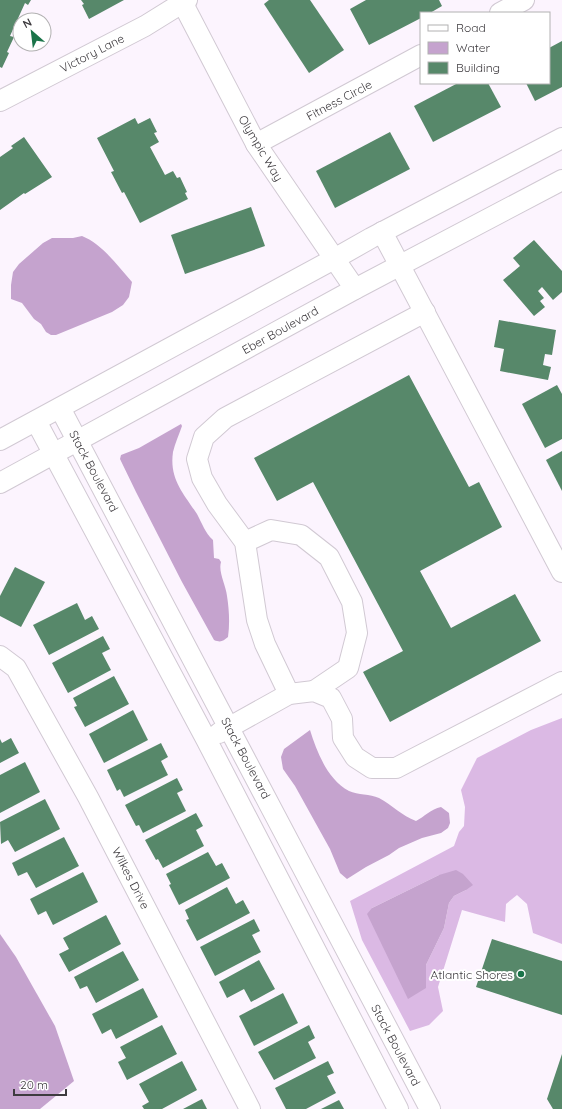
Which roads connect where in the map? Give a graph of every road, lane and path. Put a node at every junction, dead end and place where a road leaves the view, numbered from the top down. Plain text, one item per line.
1 (524, 0) edge
2 (184, 1) edge
3 (502, 12) edge
4 (420, 57) edge
5 (0, 101) edge
6 (562, 138) edge
7 (256, 144) junction
8 (562, 180) edge
9 (382, 232) junction
10 (334, 259) junction
11 (400, 265) junction
12 (355, 289) junction
13 (424, 312) junction
14 (60, 408) junction
15 (36, 421) junction
16 (0, 440) edge
17 (78, 441) junction
18 (54, 455) junction
19 (0, 483) edge
20 (245, 542) junction
21 (562, 572) edge
22 (0, 656) edge
23 (562, 682) edge
24 (314, 691) junction
25 (289, 694) junction
26 (229, 727) junction
27 (206, 739) junction
28 (250, 1109) edge
29 (398, 1109) edge
30 (430, 1109) edge

1 - 3 street
2 - 5 street, Victory Lane
2 - 7 street, Olympic Way
4 - 7 street, Fitness Circle
6 - 9 street
7 - 10 street, Olympic Way
8 - 11 street, Eber Boulevard
9 - 10 street
9 - 11 street
10 - 12 street, Olympic Way
10 - 14 street
11 - 12 street, Eber Boulevard
11 - 13 street
12 - 17 street, Eber Boulevard
13 - 20 street
13 - 21 street
14 - 15 street
14 - 17 street, Stack Boulevard
15 - 16 street
15 - 18 street
17 - 18 street, Eber Boulevard
17 - 26 street, Stack Boulevard
18 - 19 street, Eber Boulevard
18 - 27 street
20 - 24 street
20 - 25 street
22 - 28 street, Wilkes Drive
23 - 24 street
24 - 25 street
25 - 26 street
26 - 27 street
26 - 30 street, Stack Boulevard
27 - 29 street

